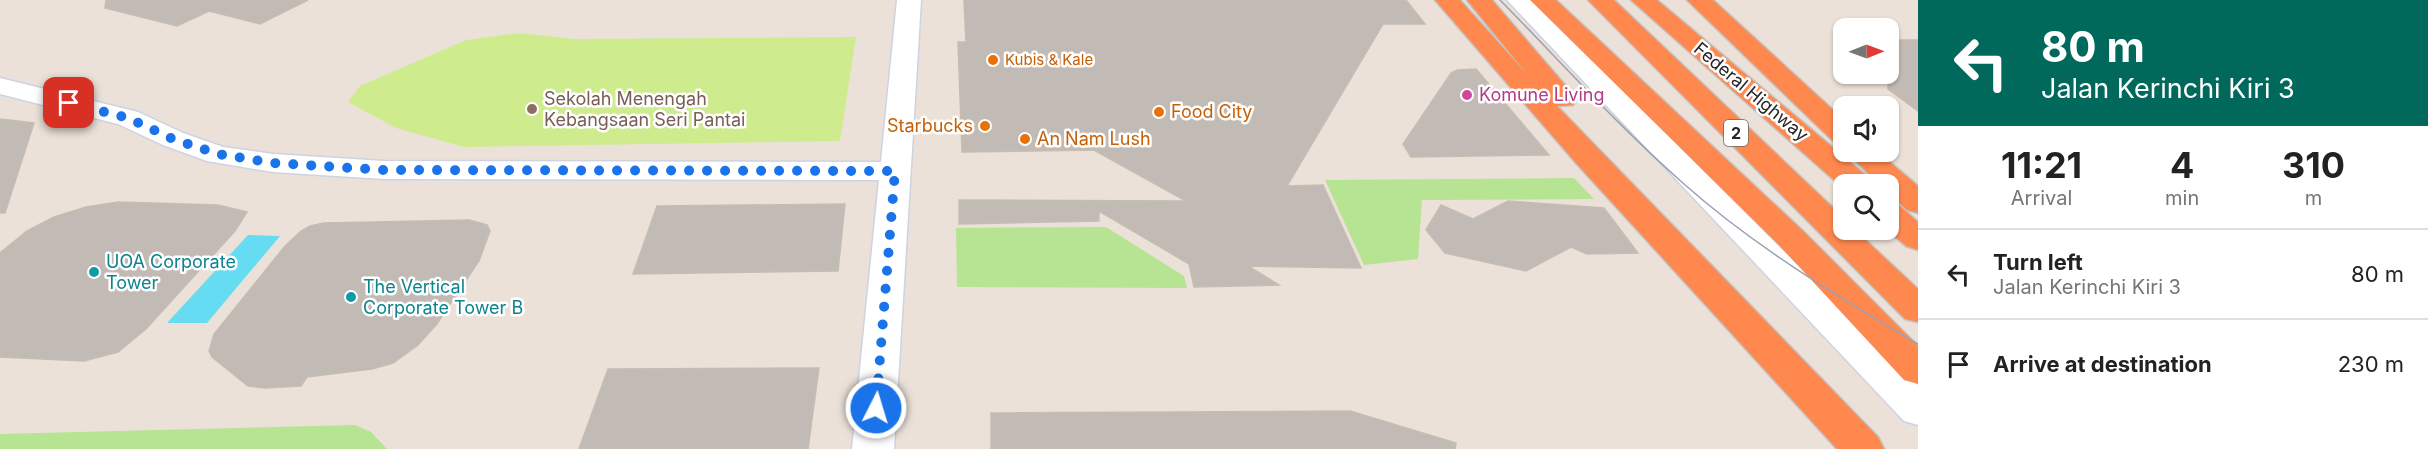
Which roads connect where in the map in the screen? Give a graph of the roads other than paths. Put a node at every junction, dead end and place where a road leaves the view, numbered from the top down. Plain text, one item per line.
1 (909, 0) edge
2 (1447, 0) edge
3 (1479, 0) edge
4 (1519, 0) edge
5 (1542, 0) edge
6 (1576, 0) edge
7 (1600, 0) edge
8 (1643, 0) edge
9 (1699, 0) edge
10 (1658, 10) edge
11 (0, 86) edge
12 (1833, 126) edge
13 (1872, 162) edge
14 (895, 171) junction
15 (1846, 174) edge
16 (1918, 203) edge
17 (1899, 223) edge
18 (1918, 239) edge
19 (1872, 266) junction
20 (1918, 310) edge
21 (1918, 370) edge
22 (1918, 410) edge
23 (873, 449) edge
24 (1863, 449) edge

1 - 14 street
2 - 24 highway
3 - 24 highway
4 - 22 street
5 - 21 highway
6 - 19 highway
7 - 19 highway, Federal Highway / 2
8 - 10 highway, Federal Highway / 2
9 - 12 highway
10 - 15 highway, Federal Highway / 2
11 - 14 street
13 - 16 highway
14 - 23 street
17 - 18 highway
19 - 20 highway, Federal Highway / 2

